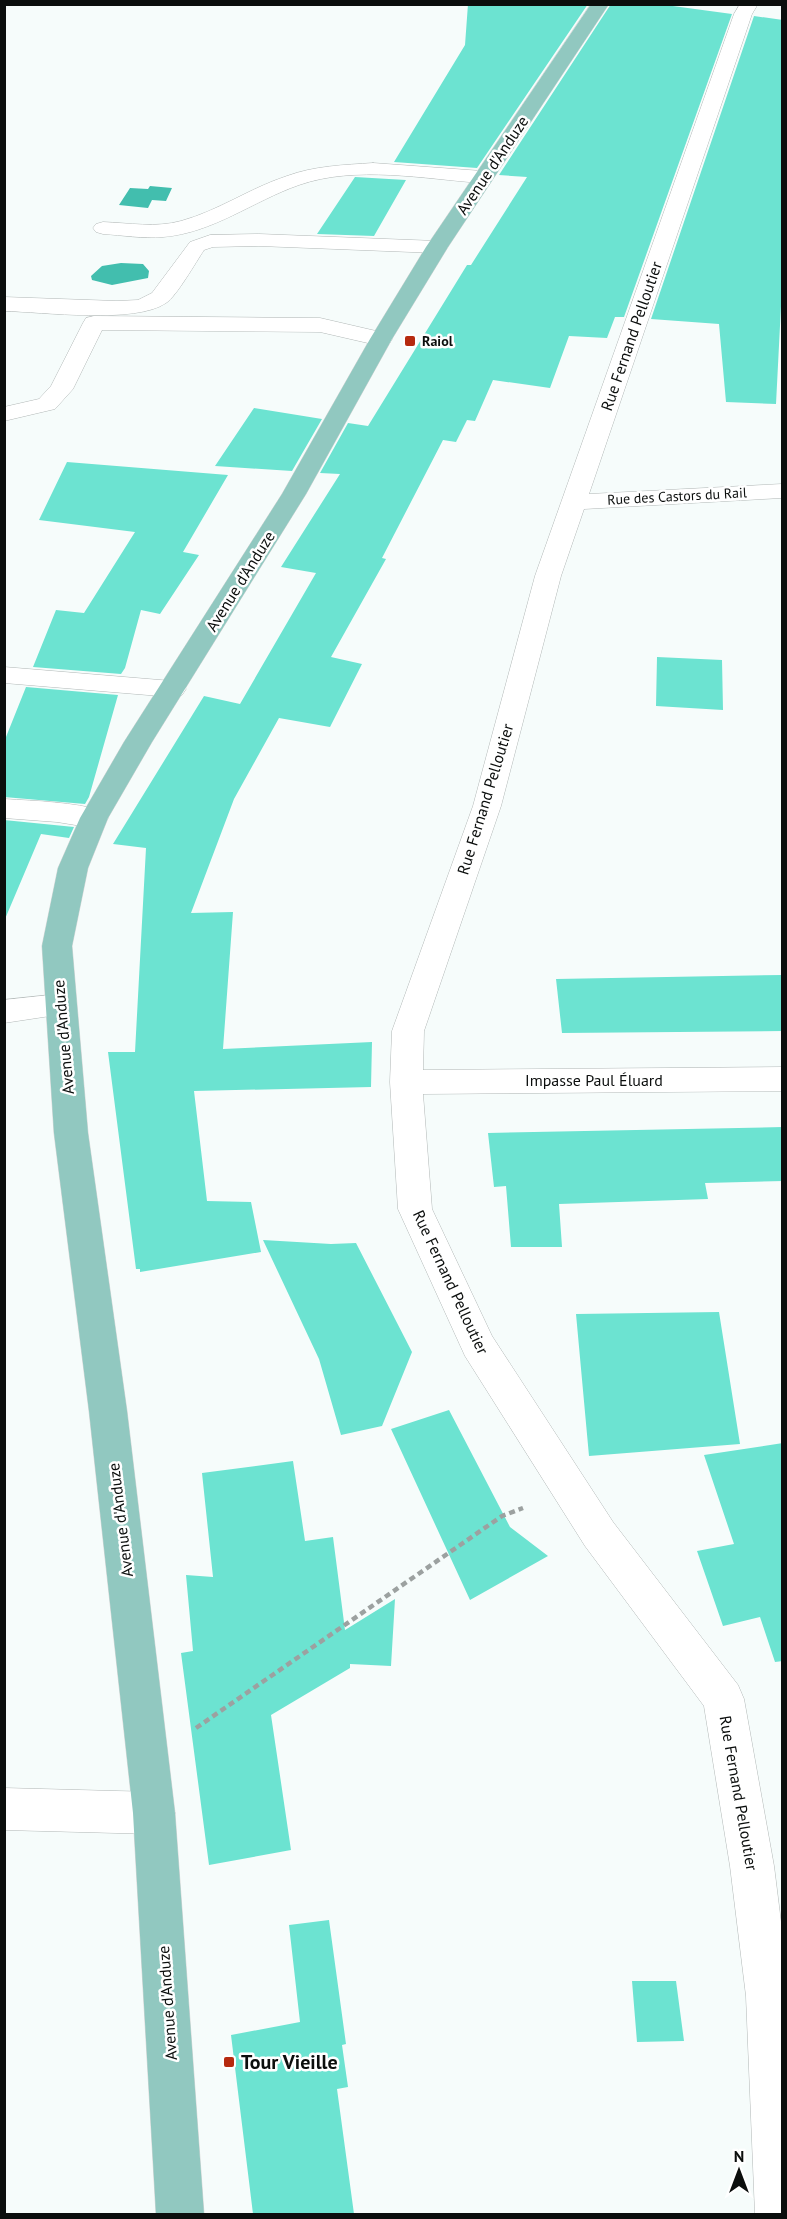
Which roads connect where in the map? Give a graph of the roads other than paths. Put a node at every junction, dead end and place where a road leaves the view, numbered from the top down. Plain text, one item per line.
1 (600, 4) edge
2 (749, 4) edge
3 (482, 177) junction
4 (104, 228) dead end
5 (437, 248) junction
6 (4, 304) edge
7 (381, 339) junction
8 (4, 414) edge
9 (783, 491) edge
10 (572, 502) junction
11 (4, 675) edge
12 (172, 689) junction
13 (4, 808) edge
14 (94, 818) junction
15 (59, 1005) junction
16 (4, 1012) edge
17 (783, 1079) edge
18 (406, 1082) junction
19 (4, 1809) edge
20 (153, 1813) junction
21 (776, 1996) edge
22 (180, 2214) edge
23 (779, 2214) edge

1 - 3 main road, Avenue d'Anduze
2 - 10 street, Rue Fernand Pelloutier
3 - 4 street
3 - 5 main road, Avenue d'Anduze
5 - 6 street
5 - 7 main road, Avenue d'Anduze
7 - 8 street
7 - 12 main road, Avenue d'Anduze
9 - 10 street, Rue des Castors du Rail
10 - 18 street, Rue Fernand Pelloutier
11 - 12 street
12 - 14 main road, Avenue d'Anduze
13 - 14 street
14 - 15 main road, Avenue d'Anduze
15 - 16 street
15 - 20 main road, Avenue d'Anduze
17 - 18 street, Impasse Paul Éluard
18 - 21 street, Rue Fernand Pelloutier
19 - 20 street
20 - 22 main road, Avenue d'Anduze
21 - 23 street, Rue Fernand Pelloutier

